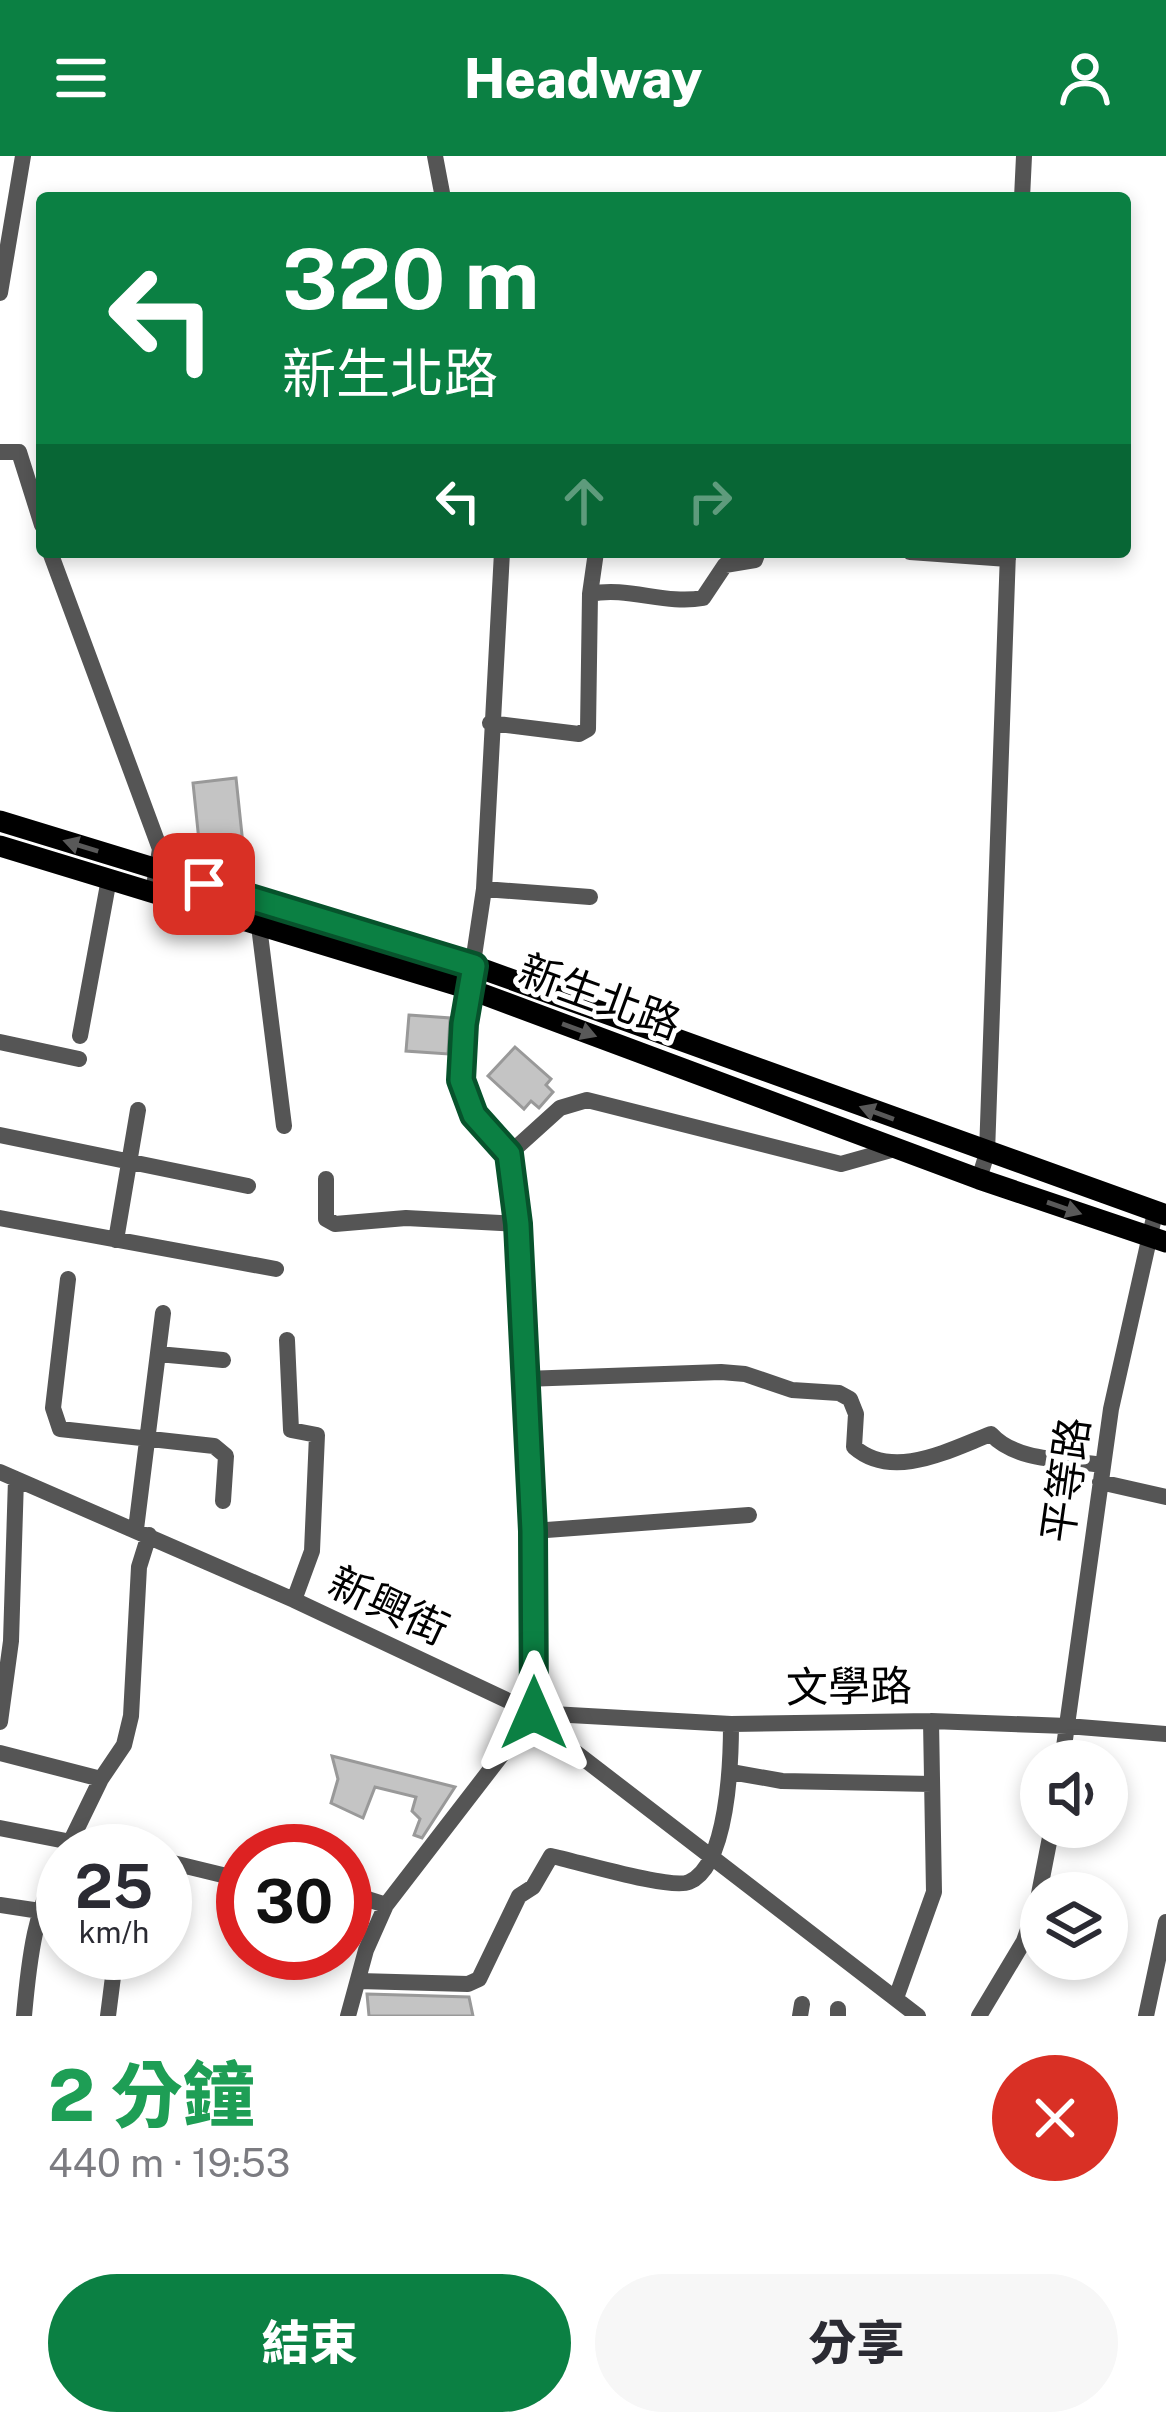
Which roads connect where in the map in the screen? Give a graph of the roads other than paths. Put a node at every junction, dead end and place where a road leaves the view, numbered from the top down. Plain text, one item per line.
1 (23, 156) edge
2 (435, 156) edge
3 (1024, 156) edge
4 (442, 192) edge
5 (1022, 192) edge
6 (0, 293) edge
7 (0, 452) edge
8 (36, 506) edge
9 (52, 558) edge
10 (502, 558) edge
11 (595, 558) edge
12 (756, 558) edge
13 (1008, 558) edge
14 (590, 594) junction
15 (490, 723) junction
16 (0, 821) edge
17 (0, 846) edge
18 (109, 879) junction
19 (156, 881) junction
20 (484, 889) junction
21 (590, 897) dead end
22 (259, 926) junction
23 (472, 978) junction
24 (80, 1036) dead end
25 (0, 1042) edge
26 (79, 1059) dead end
27 (138, 1110) dead end
28 (284, 1126) dead end
29 (0, 1135) edge
30 (898, 1148) junction
31 (987, 1153) junction
32 (509, 1154) junction
33 (130, 1161) junction
34 (980, 1178) junction
35 (326, 1179) dead end
36 (248, 1186) dead end
37 (1161, 1214) edge
38 (0, 1218) edge
39 (518, 1224) junction
40 (116, 1240) junction
41 (1160, 1244) edge
42 (276, 1269) dead end
43 (68, 1279) dead end
44 (163, 1312) dead end
45 (287, 1340) dead end
46 (158, 1354) junction
47 (223, 1360) dead end
48 (524, 1378) junction
49 (146, 1440) junction
50 (1101, 1473) junction
51 (8, 1475) edge
52 (1166, 1497) edge
53 (224, 1501) dead end
54 (749, 1516) dead end
55 (533, 1531) junction
56 (142, 1532) junction
57 (294, 1600) junction
58 (534, 1713) junction
59 (931, 1721) junction
60 (0, 1722) edge
61 (731, 1724) junction
62 (1067, 1726) junction
63 (1166, 1735) edge
64 (1065, 1740) edge
65 (0, 1753) edge
66 (731, 1772) junction
67 (101, 1779) junction
68 (932, 1784) junction
69 (79, 1824) edge
70 (0, 1828) edge
71 (36, 1840) edge
72 (1048, 1848) edge
73 (713, 1857) junction
74 (372, 1901) edge
75 (0, 1905) edge
76 (386, 1905) junction
77 (36, 1910) edge
78 (1166, 1922) edge
79 (36, 1924) edge
80 (113, 1980) edge
81 (359, 1981) junction
82 (896, 1999) junction
83 (24, 2016) edge
84 (108, 2016) edge
85 (348, 2016) edge
86 (918, 2016) edge
87 (979, 2016) edge
88 (1146, 2016) edge

1 - 6 street
2 - 4 street
3 - 5 street
7 - 8 street
9 - 19 street
10 - 15 street
11 - 14 street
12 - 14 street
13 - 31 street
14 - 15 street
15 - 20 street
19 -> 16 main road, 新生北路
17 - 18 main road, 新生北路
18 - 19 main road, 新生北路
18 - 24 street
19 - 22 main road, 新生北路
19 - 23 main road, 新生北路
20 - 21 street
20 - 23 street
22 - 23 main road, 新生北路
22 - 28 street
23 -> 30 main road, 新生北路
31 -> 23 main road, 新生北路
23 - 32 street
25 - 26 street
27 - 33 street
29 - 33 street
30 - 32 street
30 - 34 main road, 新生北路
31 - 34 street
31 - 37 main road, 新生北路
32 - 39 street
33 - 36 street
33 - 40 street
34 -> 41 main road, 新生北路
35 - 39 street
37 - 41 street, 平等路
38 - 40 street
39 - 48 street
40 - 42 street
41 - 50 street, 平等路
43 - 49 street
44 - 46 street
45 - 57 street
46 - 47 street
46 - 49 street
48 - 50 street
48 - 55 street
49 - 53 street
49 - 56 street
50 - 52 street
50 - 62 street, 平等路
51 - 56 street, 新興街
51 - 60 street
54 - 55 street
55 - 58 street
56 - 57 street, 新興街
56 - 67 street
57 - 58 street, 新興街
58 - 61 street, 文學路
58 - 73 street, 新興街
58 - 76 street
59 - 61 street, 文學路
59 - 62 street, 文學路
59 - 68 street
61 - 66 street
62 - 63 street, 文學路
62 - 64 street, 平等路
65 - 67 street
66 - 68 street
66 - 73 street
67 - 69 street
68 - 82 street
70 - 71 street
72 - 87 street
73 - 81 street
73 - 82 street, 新興街
74 - 76 street
75 - 77 street
76 - 81 street
78 - 88 street
79 - 83 street
80 - 84 street
81 - 85 street
82 - 86 street, 新興街

